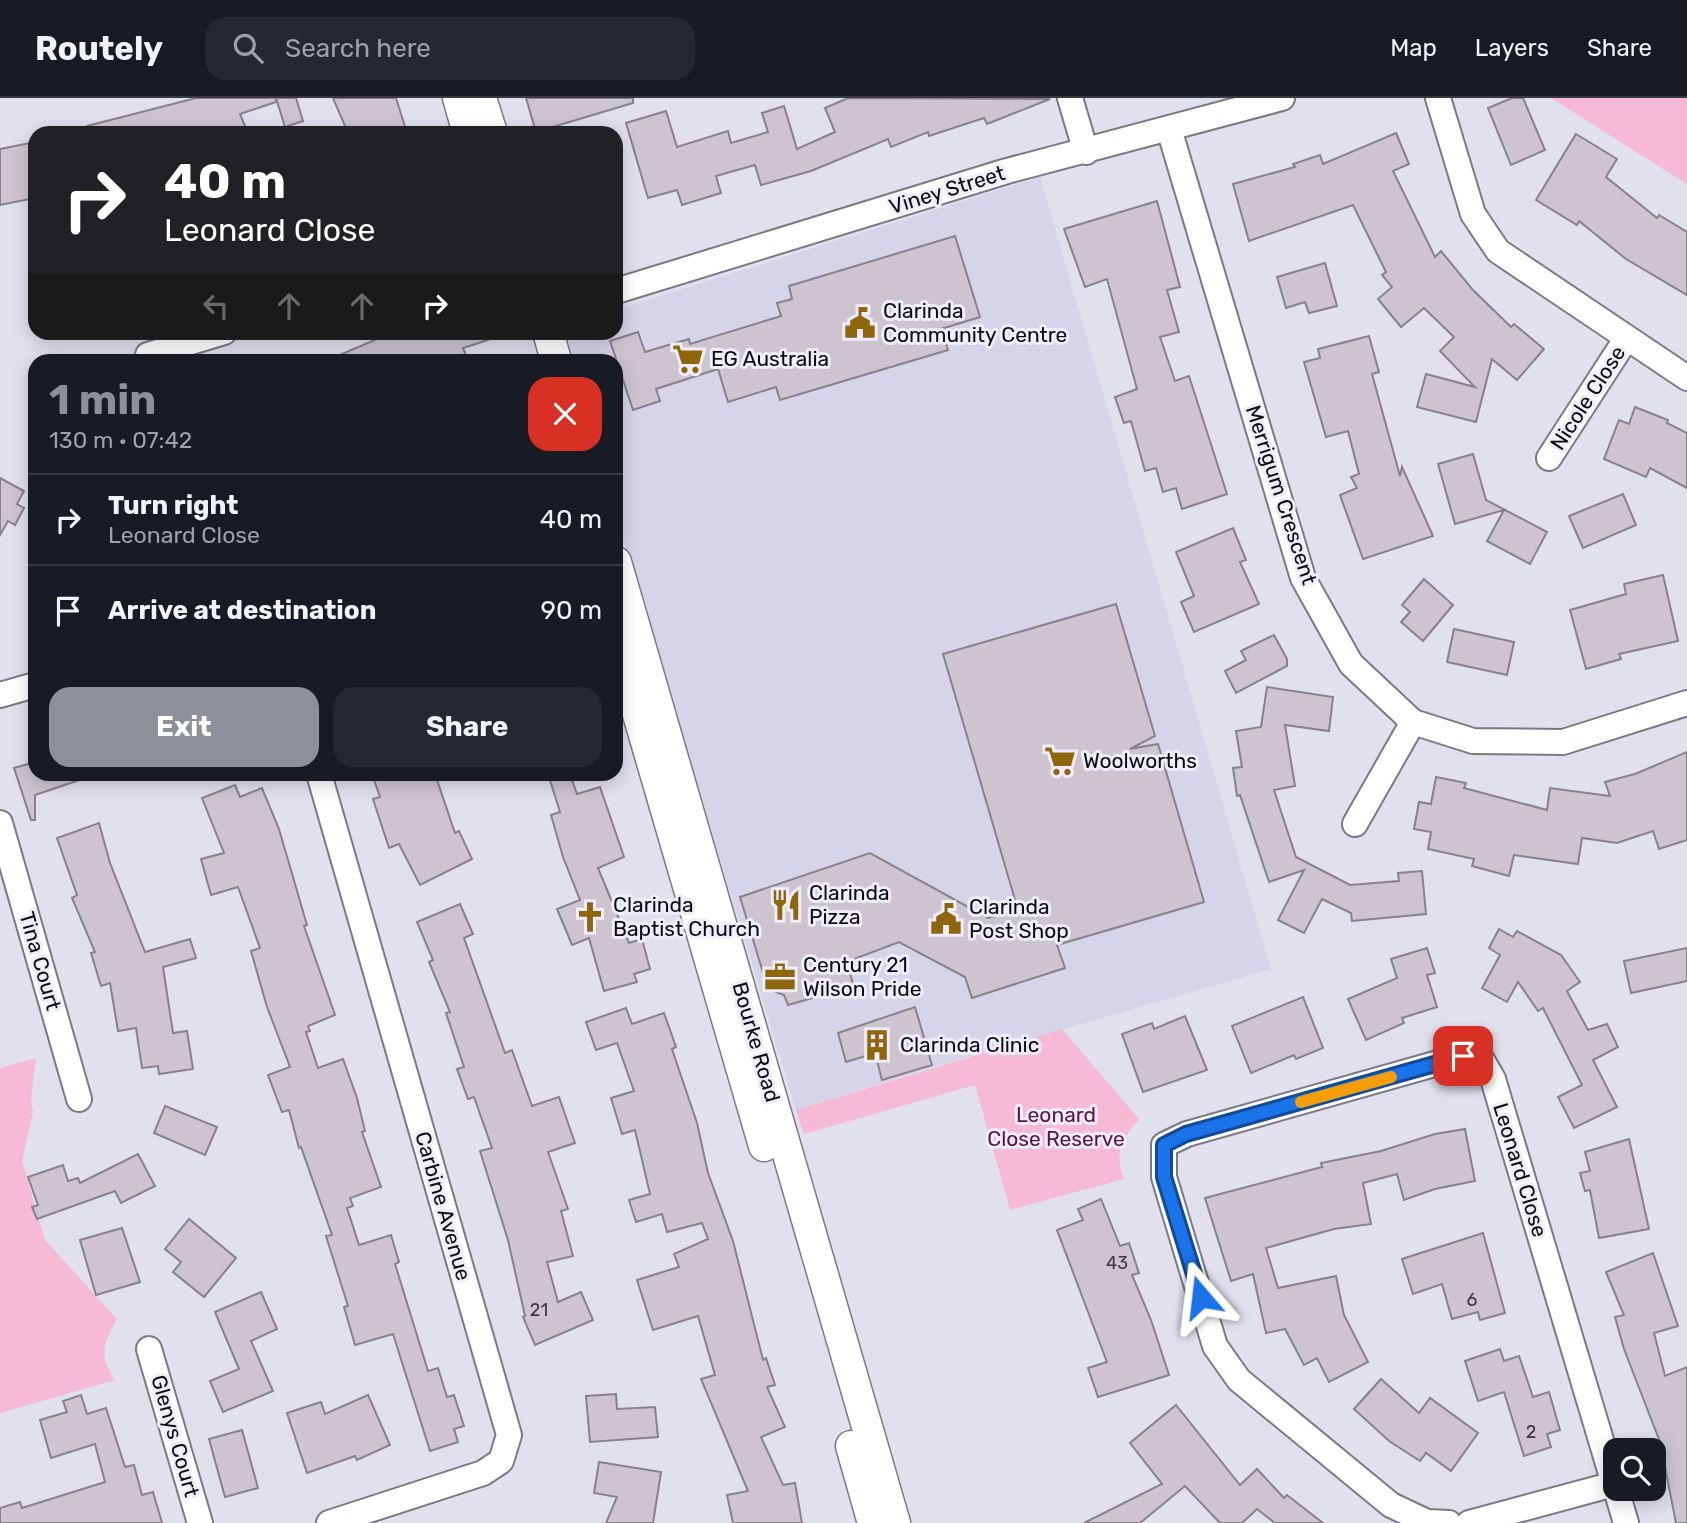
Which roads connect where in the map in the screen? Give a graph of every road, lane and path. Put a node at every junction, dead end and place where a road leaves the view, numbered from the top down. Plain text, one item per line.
1 (458, 98) edge
2 (481, 98) edge
3 (1070, 98) edge
4 (1282, 98) edge
5 (1438, 98) edge
6 (466, 126) edge
7 (490, 126) edge
8 (1168, 129) junction
9 (1086, 152) junction
10 (623, 289) edge
11 (1626, 339) junction
12 (198, 340) edge
13 (151, 354) edge
14 (1687, 378) edge
15 (1549, 458) dead end
16 (623, 586) edge
17 (623, 663) edge
18 (28, 687) edge
19 (0, 695) edge
20 (1687, 703) edge
21 (1413, 722) junction
22 (321, 781) edge
23 (0, 823) edge
24 (1355, 824) dead end
25 (79, 1099) dead end
26 (149, 1349) dead end
27 (1603, 1447) edge
28 (1603, 1490) edge
29 (1619, 1501) edge
30 (200, 1523) edge
31 (328, 1523) edge
32 (873, 1523) edge
33 (895, 1523) edge
34 (1449, 1523) edge
35 (1469, 1523) edge
36 (1626, 1523) edge

1 - 6 main road
2 - 7 main road
3 - 9 street
4 - 8 street, Viney Street
5 - 11 street
8 - 9 street, Viney Street
8 - 21 street, Merrigum Crescent
9 - 10 street, Viney Street
11 - 14 street
11 - 15 street, Nicole Close
12 - 13 street
16 - 33 main road, Bourke Road
17 - 32 main road, Bourke Road
18 - 19 street
20 - 21 street, Merrigum Crescent
21 - 24 street
22 - 31 street, Carbine Avenue
23 - 25 street, Tina Court
26 - 30 street, Glenys Court
27 - 34 street, Leonard Close
28 - 35 street
29 - 36 street, Leonard Close

